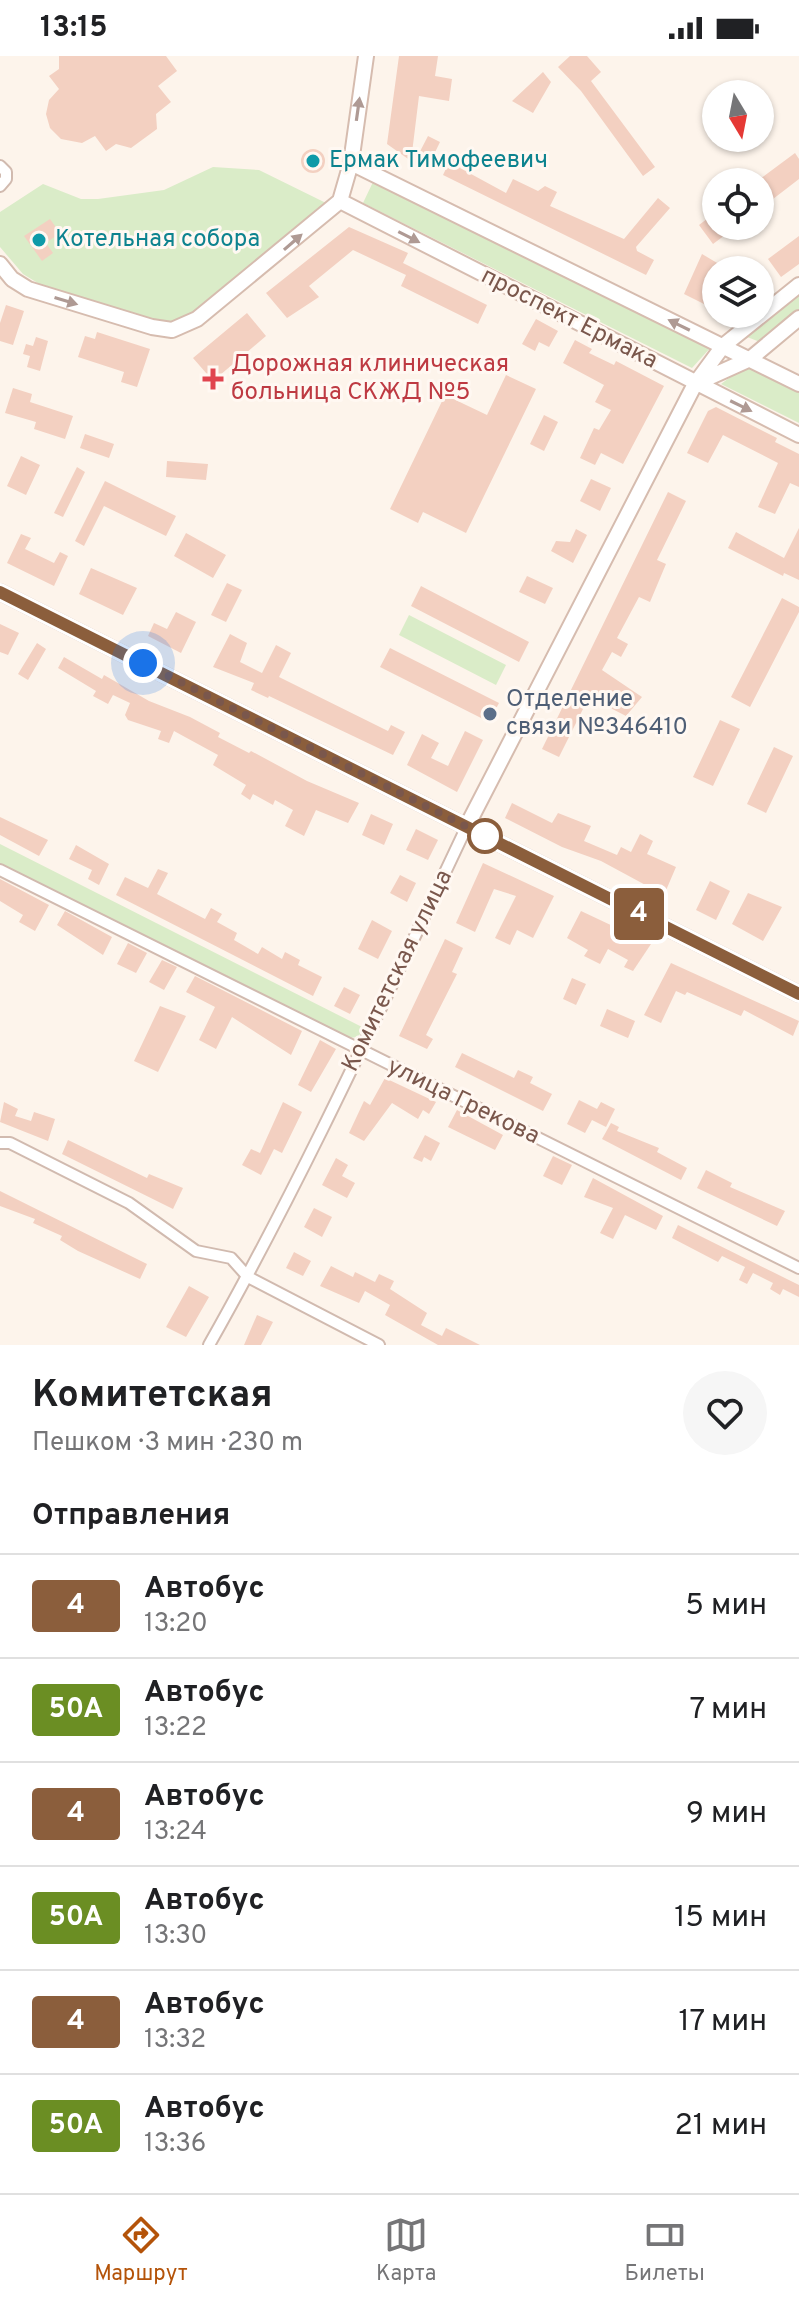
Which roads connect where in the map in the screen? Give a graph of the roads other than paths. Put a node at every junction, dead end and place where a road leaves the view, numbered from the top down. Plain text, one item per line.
1 (366, 56) edge
2 (351, 163) junction
3 (0, 166) edge
4 (0, 186) edge
5 (340, 201) junction
6 (0, 264) edge
7 (799, 285) edge
8 (799, 318) edge
9 (723, 346) junction
10 (750, 359) junction
11 (695, 384) junction
12 (799, 384) edge
13 (799, 435) edge
14 (0, 592) edge
15 (467, 826) junction
16 (0, 870) edge
17 (799, 994) edge
18 (360, 1052) junction
19 (0, 1143) edge
20 (799, 1268) edge
21 (248, 1277) junction
22 (209, 1345) edge
23 (379, 1345) edge

2 -> 1 street
2 - 5 street
9 -> 2 street, проспект Ермака
3 - 4 street
6 -> 5 street
5 -> 11 street, проспект Ермака
7 - 9 street, Комитетская улица
8 - 10 street
9 - 10 street, проспект Ермака
9 - 11 street, Комитетская улица
10 - 11 street
10 - 12 street, проспект Ермака
11 -> 13 street, проспект Ермака
11 - 15 street, Комитетская улица
14 - 15 street
15 - 17 street
15 - 18 street, Комитетская улица
16 - 18 street, улица Грекова
18 - 20 street, улица Грекова
18 - 21 street, Комитетская улица
19 - 21 street
21 - 22 street, Комитетская улица
21 - 23 street

